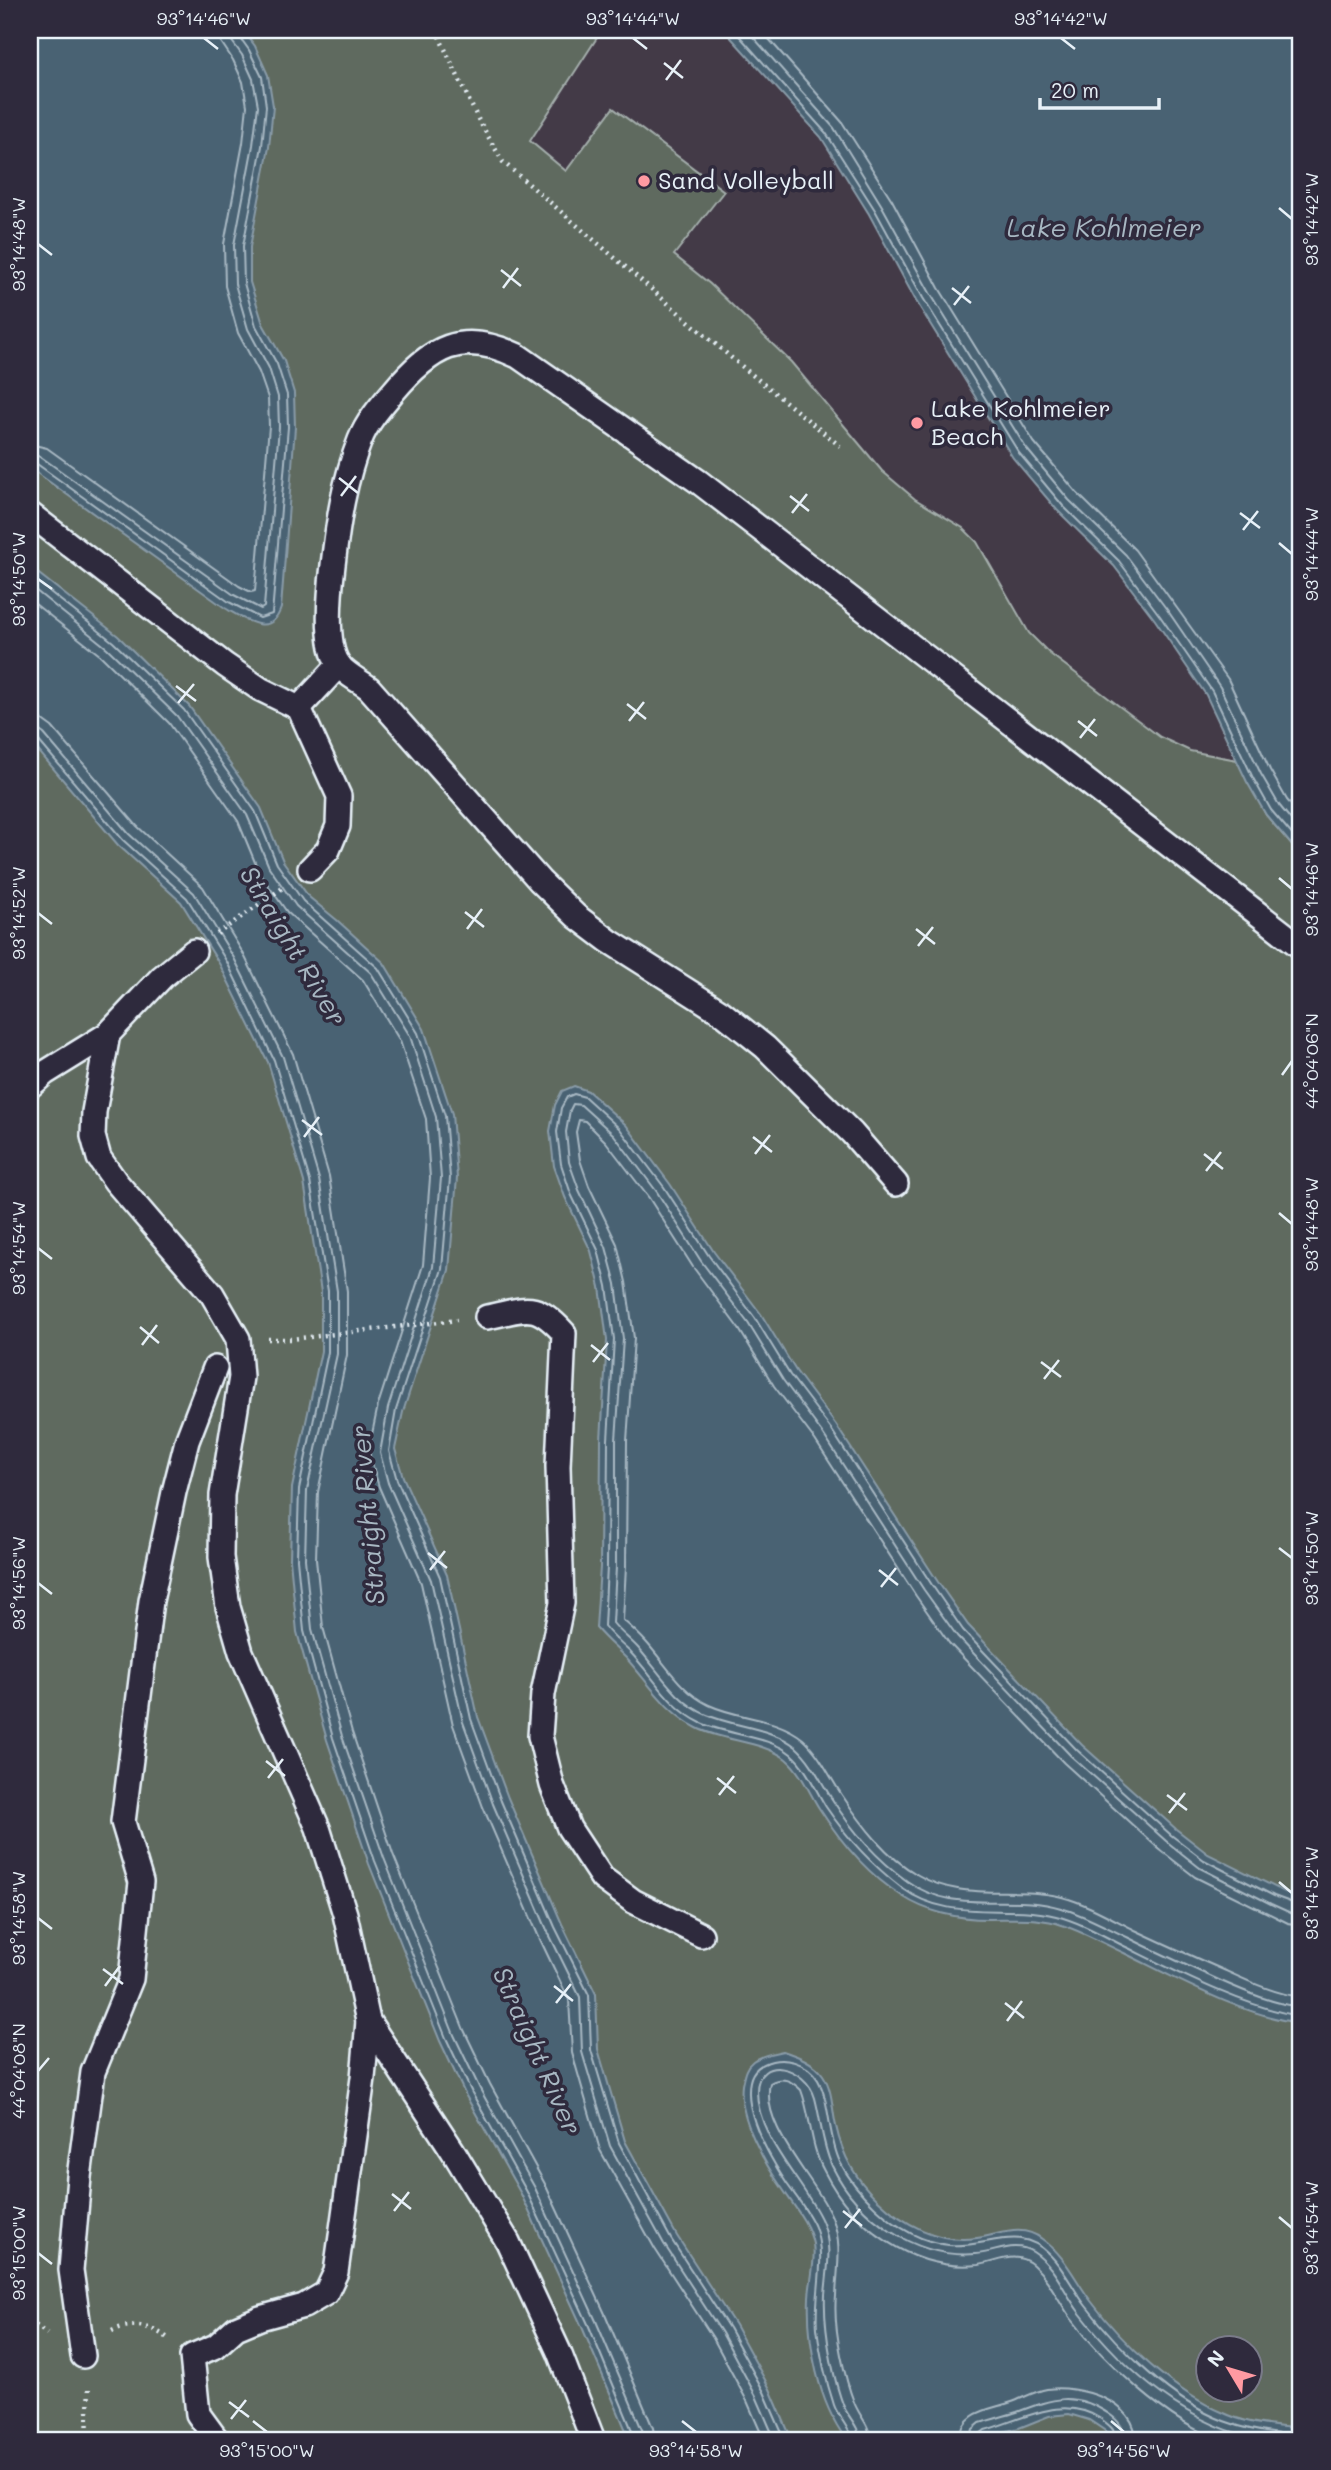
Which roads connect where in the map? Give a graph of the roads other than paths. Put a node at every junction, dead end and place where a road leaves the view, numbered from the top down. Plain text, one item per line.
1 (30, 514) edge
2 (339, 665) junction
3 (299, 708) junction
4 (310, 869) road end
5 (1301, 947) edge
6 (194, 951) road end
7 (108, 1034) junction
8 (30, 1086) edge
9 (896, 1184) dead end
10 (487, 1317) road end
11 (215, 1368) dead end
12 (701, 1935) dead end
13 (368, 2021) junction
14 (83, 2356) road end
15 (217, 2440) edge
16 (593, 2440) edge

1 - 3 lane
2 - 3 lane
2 - 5 lane
2 - 9 lane
3 - 4 lane
6 - 7 lane
7 - 8 lane
7 - 13 lane
10 - 12 lane
11 - 14 lane
13 - 15 lane
13 - 16 lane

